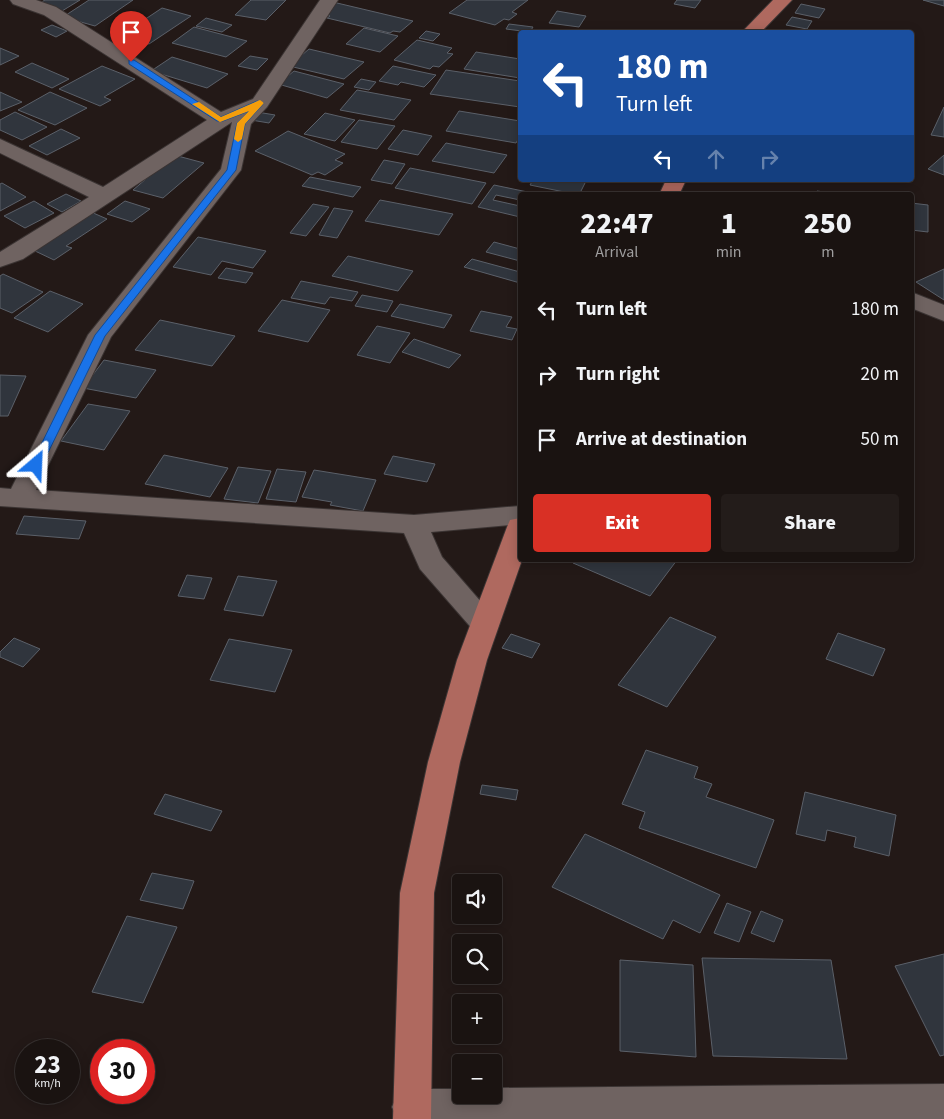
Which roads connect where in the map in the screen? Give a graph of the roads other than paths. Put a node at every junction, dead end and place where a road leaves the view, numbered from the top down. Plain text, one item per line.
1 (19, 0) edge
2 (329, 0) edge
3 (783, 0) edge
4 (753, 30) edge
5 (260, 103) junction
6 (220, 120) junction
7 (0, 145) edge
8 (104, 196) junction
9 (0, 260) edge
10 (914, 300) edge
11 (944, 314) edge
12 (10, 497) edge
13 (518, 515) edge
14 (414, 524) junction
15 (518, 533) edge
16 (485, 625) junction
17 (944, 1102) edge
18 (411, 1113) edge

1 - 6 street
2 - 5 street
3 - 4 main road
5 - 6 street
5 - 12 street
6 - 8 street
7 - 8 street
8 - 9 street
10 - 11 street
12 - 14 street
13 - 14 street
14 - 16 street
15 - 16 main road
16 - 18 main road
17 - 18 street

